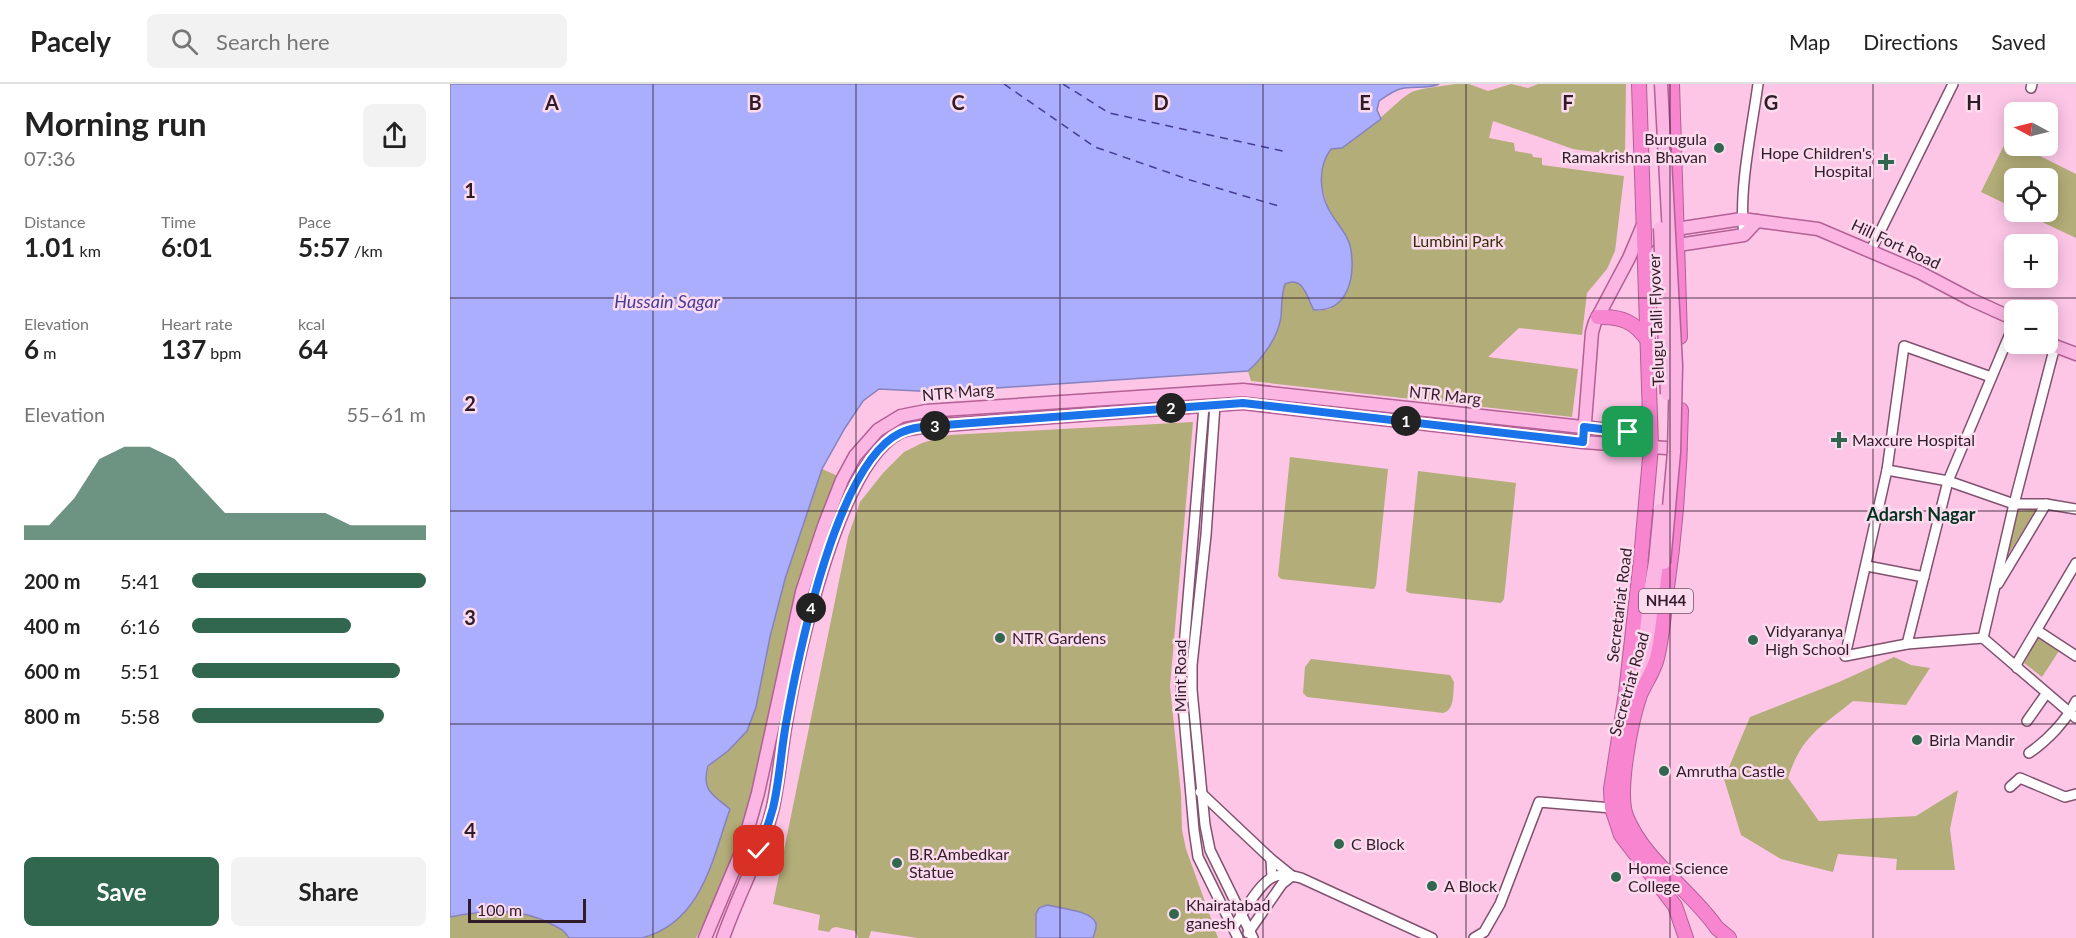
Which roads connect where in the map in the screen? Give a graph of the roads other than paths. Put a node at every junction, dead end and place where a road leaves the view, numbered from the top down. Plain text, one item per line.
1 (1639, 84) edge
2 (1654, 84) edge
3 (1661, 84) edge
4 (1672, 84) edge
5 (1758, 84) edge
6 (1953, 84) edge
7 (1742, 219) junction
8 (1757, 221) junction
9 (1644, 224) junction
10 (1676, 229) junction
11 (1744, 235) junction
12 (1678, 244) junction
13 (1871, 250) junction
14 (1645, 266) junction
15 (1646, 288) junction
16 (2004, 314) edge
17 (1598, 317) junction
18 (1649, 342) junction
19 (2058, 346) edge
20 (2004, 347) edge
21 (2048, 354) edge
22 (2076, 354) edge
23 (1991, 377) junction
24 (1650, 403) junction
25 (1210, 405) junction
26 (1584, 427) junction
27 (1583, 442) junction
28 (1651, 447) junction
29 (1680, 449) junction
30 (1887, 470) junction
31 (1948, 481) junction
32 (2014, 504) junction
33 (2046, 504) junction
34 (2076, 509) edge
35 (1659, 562) junction
36 (2076, 563) edge
37 (1867, 566) junction
38 (1924, 577) junction
39 (1994, 591) junction
40 (2038, 631) junction
41 (1983, 638) junction
42 (1907, 644) junction
43 (2076, 656) edge
44 (2017, 668) junction
45 (1626, 693) junction
46 (2046, 694) junction
47 (1640, 696) junction
48 (2076, 701) edge
49 (2073, 716) edge
50 (2027, 721) dead end
51 (2029, 753) dead end
52 (2010, 786) dead end
53 (1190, 787) junction
54 (1202, 792) junction
55 (2076, 794) edge
56 (1612, 808) junction
57 (1271, 859) junction
58 (1292, 876) junction
59 (1272, 877) junction
60 (1691, 898) junction
61 (1675, 906) junction
62 (1242, 914) junction
63 (1233, 928) junction
64 (1715, 929) edge
65 (1252, 934) edge
66 (705, 938) edge
67 (723, 938) edge
68 (1238, 938) edge
69 (1243, 938) edge
70 (1432, 938) edge
71 (1474, 938) edge
72 (1686, 938) edge
73 (1729, 938) edge

1 - 9 highway, NH44
2 - 35 main road, Telugu Talli Flyover, bridge
3 - 35 main road, Telugu Talli Flyover, bridge
4 - 10 highway, NH44
5 - 7 street
6 - 13 street
7 - 8 main road, Hill Fort Road
7 - 10 main road, Hill Fort Road
7 - 11 street
8 - 11 main road
8 - 13 main road, Hill Fort Road
9 - 14 highway, NH44
9 - 17 main road
10 - 12 highway, NH44
10 - 14 main road
11 - 12 main road
12 - 15 main road
12 - 29 highway, Secretriat Road / NH44
13 - 16 main road, Hill Fort Road
14 - 15 highway, NH44
15 - 18 highway, Secretariat Road / NH44
17 - 18 highway
17 - 26 main road
18 - 24 highway, Secretariat Road / NH44
19 - 22 main road
20 - 23 street
21 - 32 street
23 - 30 street
23 - 31 street
24 - 26 main road, NTR Marg
24 - 28 highway, Secretariat Road / NH44
25 - 27 main road, NTR Marg
25 - 53 street, Mint Road
25 - 54 street, Mint Road
25 - 67 main road, NTR Marg
26 - 27 main road
26 - 66 main road, NTR Marg
27 - 28 main road, NTR Marg
28 - 29 main road, NTR Marg
28 - 45 highway, Secretariat Road / NH44
29 - 47 highway, Secretriat Road / NH44
30 - 31 street
30 - 37 street
31 - 32 street
31 - 38 street
32 - 33 street
32 - 39 street
33 - 34 street
33 - 39 street
35 - 45 main road, Telugu Talli Flyover
35 - 47 main road, Telugu Talli Flyover
36 - 40 street
37 - 38 street
37 - 42 street
38 - 42 street
39 - 41 street
40 - 43 street
40 - 44 street
41 - 42 street
41 - 44 street
44 - 46 street
45 - 56 highway, Secretariat Road / NH44
46 - 49 street
46 - 50 street
47 - 60 highway, Secretriat Road / NH44
48 - 49 street
49 - 51 street
52 - 55 street
53 - 54 street
53 - 63 street, Mint Road
54 - 57 street
54 - 62 street, Mint Road
56 - 61 highway, Secretariat Road / NH44
56 - 71 street
57 - 58 street
57 - 59 street
58 - 59 street
58 - 65 street
58 - 70 street
59 - 62 street
60 - 61 highway
60 - 64 highway, Secretriat Road / NH44
61 - 72 highway, NH44
62 - 63 street
62 - 65 street, Mint Road
63 - 68 street, Mint Road
64 - 72 highway, NH44
64 - 73 highway, NH44
65 - 69 street

